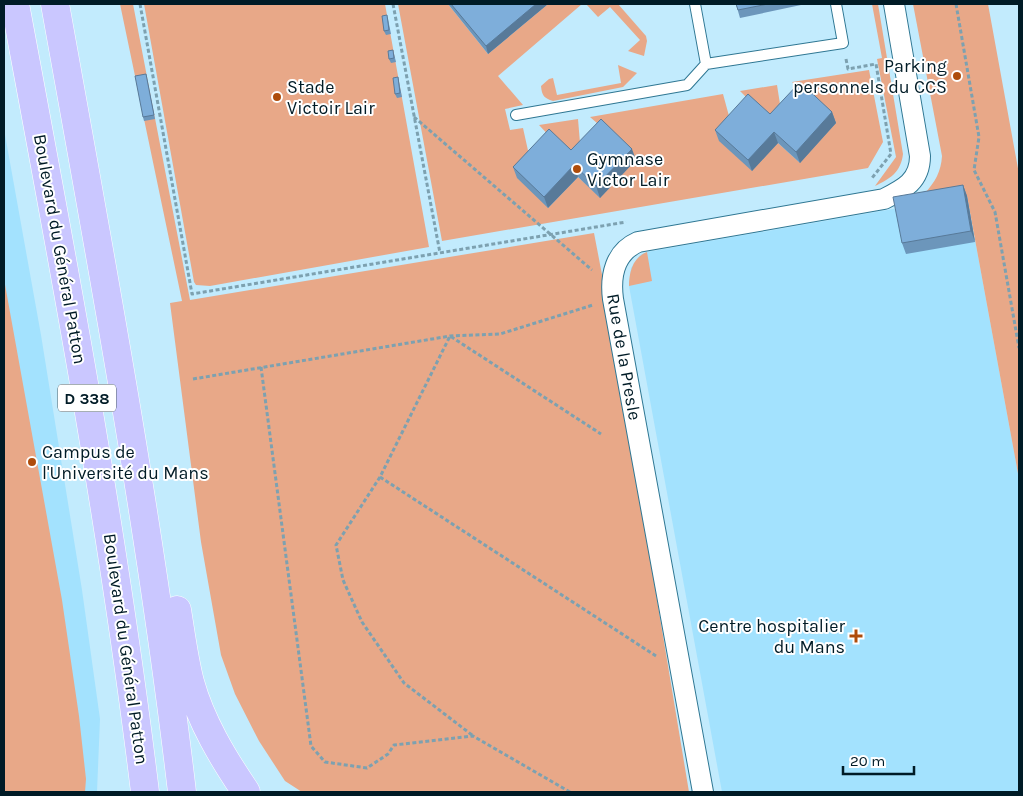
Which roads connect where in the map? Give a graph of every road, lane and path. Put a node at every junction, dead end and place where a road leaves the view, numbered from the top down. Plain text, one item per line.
1 (15, 4) edge
2 (55, 4) edge
3 (140, 4) edge
4 (393, 4) edge
5 (695, 4) edge
6 (836, 4) edge
7 (894, 4) edge
8 (956, 4) edge
9 (706, 64) junction
10 (848, 69) dead end
11 (516, 115) dead end
12 (414, 117) junction
13 (870, 181) dead end
14 (628, 222) dead end
15 (550, 234) junction
16 (440, 253) junction
17 (612, 293) junction
18 (450, 336) junction
19 (1019, 348) edge
20 (261, 367) junction
21 (193, 379) dead end
22 (601, 434) dead end
23 (380, 476) junction
24 (144, 511) junction
25 (681, 671) junction
26 (137, 724) junction
27 (479, 740) junction
28 (132, 792) edge
29 (145, 792) edge
30 (182, 792) edge
31 (246, 792) edge
32 (570, 792) edge
33 (703, 792) edge

1 - 26 highway, Boulevard du Général Patton / D 338
2 - 24 highway, Boulevard du Général Patton / D 338
3 - 16 path
4 - 12 path
5 - 9 lane
6 - 9 lane
7 - 17 street, Rue de la Presle
8 - 19 path
9 - 11 lane
10 - 13 path
12 - 15 path
12 - 16 path
14 - 15 path
15 - 16 path
15 - 17 path
17 - 18 path
17 - 25 street, Rue de la Presle
18 - 20 path
18 - 22 path
18 - 23 path
20 - 21 path
20 - 27 path
23 - 25 path
23 - 27 path
24 - 30 highway, Boulevard du Général Patton / D 338
24 - 31 highway
25 - 33 street, Rue de la Presle
26 - 28 highway
26 - 29 highway, Boulevard du Général Patton / D 338
27 - 32 path

